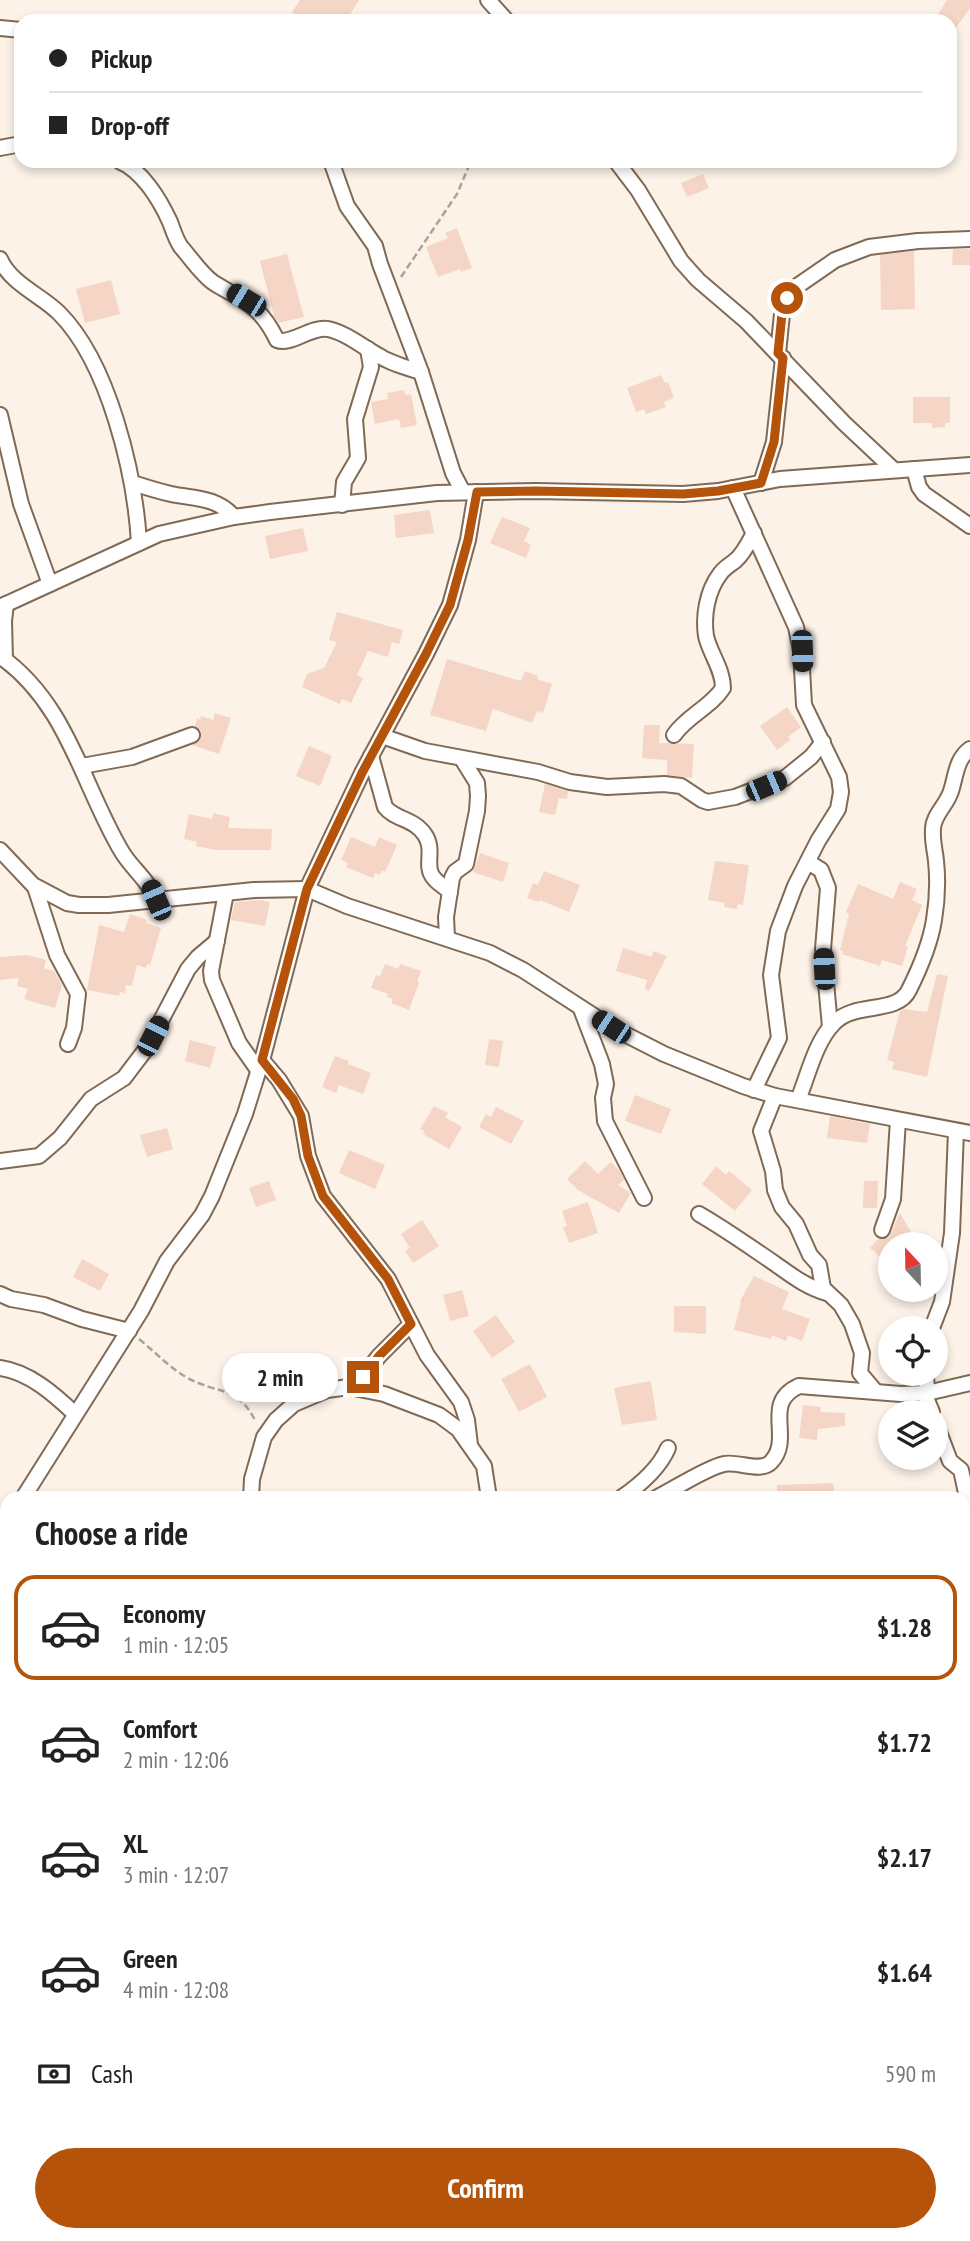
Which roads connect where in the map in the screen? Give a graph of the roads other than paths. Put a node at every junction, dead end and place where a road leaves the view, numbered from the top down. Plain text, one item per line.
1 (488, 0) edge
2 (501, 14) edge
3 (130, 168) edge
4 (333, 168) edge
5 (621, 168) edge
6 (970, 239) edge
7 (0, 259) edge
8 (368, 349) junction
9 (780, 355) junction
10 (422, 372) junction
11 (0, 415) edge
12 (970, 465) edge
13 (914, 469) junction
14 (894, 470) junction
15 (132, 483) junction
16 (761, 483) junction
17 (733, 488) junction
18 (470, 492) junction
19 (342, 505) junction
20 (233, 517) junction
21 (970, 526) edge
22 (754, 533) junction
23 (139, 543) junction
24 (50, 584) junction
25 (2, 605) edge
26 (2, 658) edge
27 (674, 735) dead end
28 (192, 736) dead end
29 (382, 736) junction
30 (823, 742) junction
31 (970, 748) edge
32 (371, 756) junction
33 (461, 759) junction
34 (82, 766) junction
35 (0, 850) edge
36 (808, 862) junction
37 (35, 887) junction
38 (307, 889) junction
39 (450, 892) junction
40 (226, 893) junction
41 (156, 900) junction
42 (447, 938) junction
43 (217, 941) junction
44 (580, 1008) junction
45 (830, 1027) junction
46 (68, 1044) dead end
47 (260, 1065) junction
48 (754, 1090) junction
49 (775, 1096) junction
50 (798, 1100) junction
51 (898, 1120) junction
52 (963, 1132) edge
53 (0, 1161) edge
54 (644, 1198) dead end
55 (699, 1214) dead end
56 (882, 1230) dead end
57 (827, 1293) junction
58 (0, 1294) edge
59 (937, 1316) edge
60 (411, 1324) junction
61 (129, 1331) junction
62 (0, 1368) edge
63 (970, 1383) edge
64 (926, 1386) edge
65 (354, 1388) junction
66 (876, 1392) junction
67 (926, 1393) junction
68 (928, 1400) edge
69 (75, 1414) junction
70 (470, 1445) junction
71 (668, 1448) dead end
72 (948, 1456) edge
73 (27, 1491) edge
74 (251, 1491) edge
75 (488, 1491) edge
76 (631, 1491) edge
77 (670, 1491) edge
78 (966, 1491) edge

1 - 2 street
3 - 8 street
4 - 10 street
5 - 9 street
6 - 9 street
7 - 15 street
8 - 10 street
8 - 19 street
9 - 14 street
9 - 16 street
10 - 18 street
11 - 24 street
12 - 13 street
13 - 14 street
13 - 21 street
14 - 16 street
15 - 20 street
15 - 23 street
16 - 17 street
17 - 18 street
17 - 22 street
18 - 19 street
18 - 29 street
19 - 20 street
20 - 23 street
22 - 27 street
22 - 30 street
23 - 24 street
24 - 25 street
25 - 26 street
26 - 34 street
28 - 34 street
29 - 32 street
29 - 33 street
30 - 33 street
30 - 36 street
31 - 45 street
32 - 38 street
32 - 39 street
33 - 39 street
34 - 41 street
35 - 37 street
36 - 45 street
36 - 48 street
37 - 41 street
37 - 46 street
38 - 40 street
38 - 42 street
38 - 47 street
39 - 42 street
40 - 41 street
40 - 43 street
42 - 44 street
43 - 47 street
43 - 53 street
44 - 48 street
44 - 54 street
45 - 50 street
47 - 60 street
47 - 61 street
48 - 49 street
49 - 50 street
49 - 57 street
50 - 51 street
51 - 52 street
51 - 56 street
52 - 59 street
55 - 57 street
57 - 66 street
58 - 61 street
60 - 65 street
60 - 70 street
61 - 69 street
62 - 69 street
63 - 67 street
64 - 67 street
65 - 70 street
65 - 74 street
66 - 67 street
66 - 77 street
67 - 68 street
69 - 73 street
70 - 75 street
71 - 76 street
72 - 78 street

